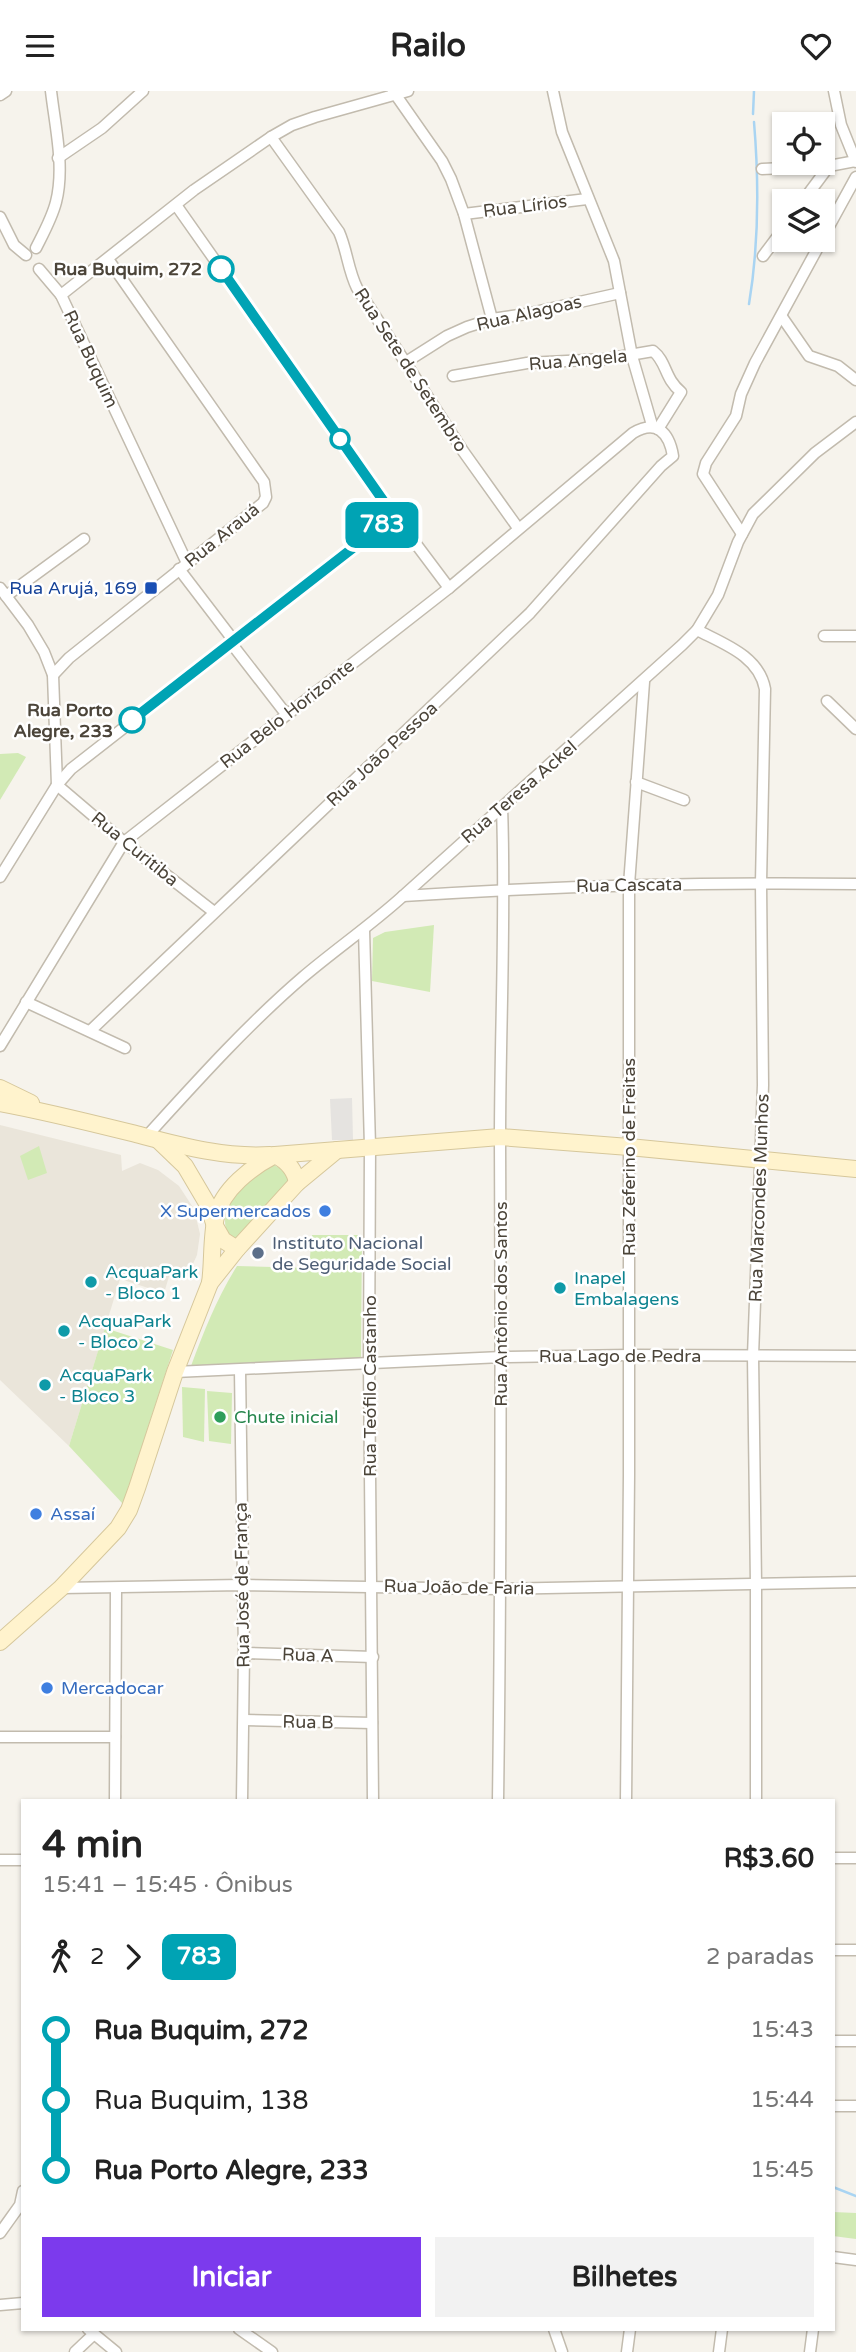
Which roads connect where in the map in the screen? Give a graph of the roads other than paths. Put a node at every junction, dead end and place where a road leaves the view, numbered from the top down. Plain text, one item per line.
1 (6, 91) edge
2 (51, 91) edge
3 (142, 91) edge
4 (408, 91) edge
5 (553, 91) edge
6 (394, 92) edge
7 (836, 92) edge
8 (0, 95) edge
9 (271, 137) junction
10 (58, 158) junction
11 (856, 161) edge
12 (835, 165) edge
13 (762, 169) dead end
14 (772, 169) edge
15 (856, 177) edge
16 (587, 199) junction
17 (176, 205) junction
18 (464, 214) junction
19 (835, 215) edge
20 (0, 217) edge
21 (772, 244) edge
22 (815, 252) edge
23 (763, 256) dead end
24 (107, 259) junction
25 (39, 269) dead end
26 (620, 293) junction
27 (61, 295) junction
28 (782, 317) junction
29 (492, 319) junction
30 (632, 356) junction
31 (406, 362) junction
32 (453, 376) dead end
33 (856, 380) edge
34 (856, 422) edge
35 (655, 427) junction
36 (394, 516) junction
37 (518, 528) junction
38 (742, 534) junction
39 (84, 539) dead end
40 (183, 566) junction
41 (449, 588) junction
42 (3, 592) edge
43 (697, 630) junction
44 (824, 636) dead end
45 (856, 636) edge
46 (232, 642) junction
47 (53, 675) junction
48 (644, 682) junction
49 (827, 701) dead end
50 (286, 714) junction
51 (856, 729) edge
52 (636, 782) junction
53 (57, 785) junction
54 (684, 800) dead end
55 (502, 807) junction
56 (124, 842) junction
57 (0, 877) edge
58 (761, 883) junction
59 (856, 884) edge
60 (629, 885) junction
61 (505, 889) junction
62 (403, 896) junction
63 (214, 912) junction
64 (365, 930) junction
65 (26, 1002) junction
66 (90, 1031) junction
67 (0, 1047) edge
68 (125, 1048) dead end
69 (0, 1088) edge
70 (0, 1103) edge
71 (49, 1112) junction
72 (500, 1137) junction
73 (151, 1138) junction
74 (370, 1146) junction
75 (629, 1147) junction
76 (338, 1150) junction
77 (275, 1155) junction
78 (760, 1160) junction
79 (856, 1168) edge
80 (297, 1183) junction
81 (215, 1226) junction
82 (237, 1249) junction
83 (210, 1283) junction
84 (629, 1355) junction
85 (753, 1356) junction
86 (856, 1356) edge
87 (502, 1357) junction
88 (369, 1364) junction
89 (240, 1370) junction
90 (175, 1371) junction
91 (856, 1582) edge
92 (756, 1584) junction
93 (242, 1585) junction
94 (372, 1585) junction
95 (628, 1585) junction
96 (61, 1588) junction
97 (117, 1588) junction
98 (499, 1589) junction
99 (0, 1642) edge
100 (244, 1653) junction
101 (373, 1657) junction
102 (244, 1720) junction
103 (372, 1723) junction
104 (0, 1737) edge
105 (115, 1737) junction
106 (115, 1799) edge
107 (242, 1799) edge
108 (373, 1799) edge
109 (498, 1799) edge
110 (626, 1799) edge
111 (756, 1799) edge
112 (835, 1858) edge
113 (856, 1858) edge
114 (0, 1860) edge
115 (21, 1860) edge
116 (835, 1950) edge
117 (856, 1950) edge
118 (835, 2041) edge
119 (856, 2041) edge
120 (835, 2106) edge
121 (856, 2106) edge
122 (21, 2205) edge
123 (0, 2234) edge
124 (835, 2257) edge
125 (856, 2260) edge
126 (21, 2303) edge
127 (0, 2305) edge
128 (242, 2331) edge
129 (555, 2331) edge
130 (631, 2331) edge
131 (722, 2331) edge
132 (813, 2331) edge
133 (91, 2332) edge
134 (75, 2352) edge
135 (116, 2352) edge
136 (272, 2352) edge
137 (562, 2352) edge
138 (627, 2352) edge
139 (719, 2352) edge
140 (810, 2352) edge

1 - 8 street
2 - 10 street
3 - 10 street
4 - 6 street, Rua Buquim
5 - 16 street
6 - 9 street, Rua Buquim
6 - 18 street
7 - 11 street
9 - 17 street, Rua Buquim
9 - 31 street, Rua Sete de Setembro
10 - 20 street
11 - 12 street
13 - 14 street
15 - 19 street
16 - 18 street, Rua Lírios
16 - 26 street
17 - 24 street, Rua Buquim
17 - 36 street
18 - 29 street
21 - 23 street
22 - 28 street
24 - 27 street, Rua Buquim
24 - 40 street, Rua Arauá
25 - 27 street
26 - 29 street, Rua Alagoas
26 - 30 street
27 - 40 street, Rua Buquim
28 - 33 street
28 - 38 street
29 - 31 street, Rua Alagoas
30 - 32 street, Rua Angela
30 - 35 street
30 - 35 street, Rua Angela
31 - 37 street, Rua Sete de Setembro
34 - 38 street, Rua Teresa Ackel
35 - 37 street, Rua Belo Horizonte
35 - 63 street, Rua João Pessoa
36 - 41 street
36 - 46 street
37 - 41 street, Rua Belo Horizonte
38 - 43 street, Rua Teresa Ackel
39 - 42 street
40 - 46 street, Rua Buquim
40 - 47 street, Rua Arauá
41 - 50 street, Rua Belo Horizonte
42 - 47 street
43 - 48 street, Rua Teresa Ackel
43 - 58 street, Rua Marcondes Munhos
44 - 45 street
46 - 50 street, Rua Buquim
46 - 53 street
47 - 53 street
48 - 52 street, Rua Zeferino de Freitas
48 - 55 street, Rua Teresa Ackel
49 - 51 street
50 - 56 street, Rua Belo Horizonte
52 - 54 street
52 - 60 street, Rua Zeferino de Freitas
53 - 56 street, Rua Curitiba
53 - 57 street
55 - 61 street, Rua Antônio dos Santos
55 - 62 street, Rua Teresa Ackel
56 - 63 street, Rua Curitiba
56 - 65 street, Rua Belo Horizonte
58 - 59 street, Rua Cascata
58 - 60 street, Rua Cascata
58 - 78 street, Rua Marcondes Munhos
60 - 61 street, Rua Cascata
60 - 75 street, Rua Zeferino de Freitas
61 - 62 street, Rua Cascata
61 - 72 street, Rua Antônio dos Santos
62 - 64 street, Rua Teresa Ackel
63 - 66 street, Rua João Pessoa
64 - 73 street, Rua Teresa Ackel
64 - 74 street, Rua Teófilo Castanho
65 - 66 street
65 - 67 street, Rua Belo Horizonte
66 - 68 street
69 - 71 main road
70 - 71 main road
71 - 73 main road
72 - 74 main road
72 - 75 main road
72 - 87 street, Rua Antônio dos Santos
73 - 77 main road
73 - 81 main road
74 - 76 main road
74 - 88 street, Rua Teófilo Castanho
75 - 78 main road
75 - 84 street, Rua Zeferino de Freitas
76 - 77 main road
76 - 80 main road
77 - 80 main road
77 - 81 main road
78 - 79 main road
78 - 85 street, Rua Marcondes Munhos
80 - 82 main road
81 - 82 main road
81 - 83 main road
82 - 83 main road
83 - 90 main road
84 - 85 street, Rua Lago de Pedra
84 - 87 street, Rua Lago de Pedra
84 - 95 street, Rua Zeferino de Freitas
85 - 86 street, Rua Lago de Pedra
85 - 92 street, Rua Marcondes Munhos
87 - 88 street, Rua Lago de Pedra
87 - 98 street, Rua Antônio dos Santos
88 - 89 street, Rua Lago de Pedra
88 - 94 street, Rua Teófilo Castanho
89 - 90 street, Rua Lago de Pedra
89 - 93 street, Rua José de França
90 - 96 main road
91 - 92 street, Rua João de Faria
92 - 95 street, Rua João de Faria
92 - 111 street, Rua Marcondes Munhos
93 - 94 street, Rua João de Faria
93 - 97 street, Rua João de Faria
93 - 100 street, Rua José de França
94 - 98 street, Rua João de Faria
94 - 101 street, Rua Teófilo Castanho
95 - 98 street, Rua João de Faria
95 - 110 street, Rua Zeferino de Freitas
96 - 97 street, Rua João de Faria
96 - 99 main road
97 - 105 street
98 - 109 street, Rua Antônio dos Santos
100 - 101 street, Rua A
100 - 102 street, Rua José de França
101 - 103 street, Rua Teófilo Castanho
102 - 103 street, Rua B
102 - 107 street, Rua José de França
103 - 108 street, Rua Teófilo Castanho
104 - 105 street
105 - 106 street
112 - 113 street
114 - 115 street
116 - 117 street
118 - 119 street
120 - 121 street
122 - 123 street
124 - 125 street
126 - 127 street
128 - 136 street
129 - 137 street
130 - 138 street
131 - 139 street
132 - 140 street
133 - 134 street
133 - 135 street

